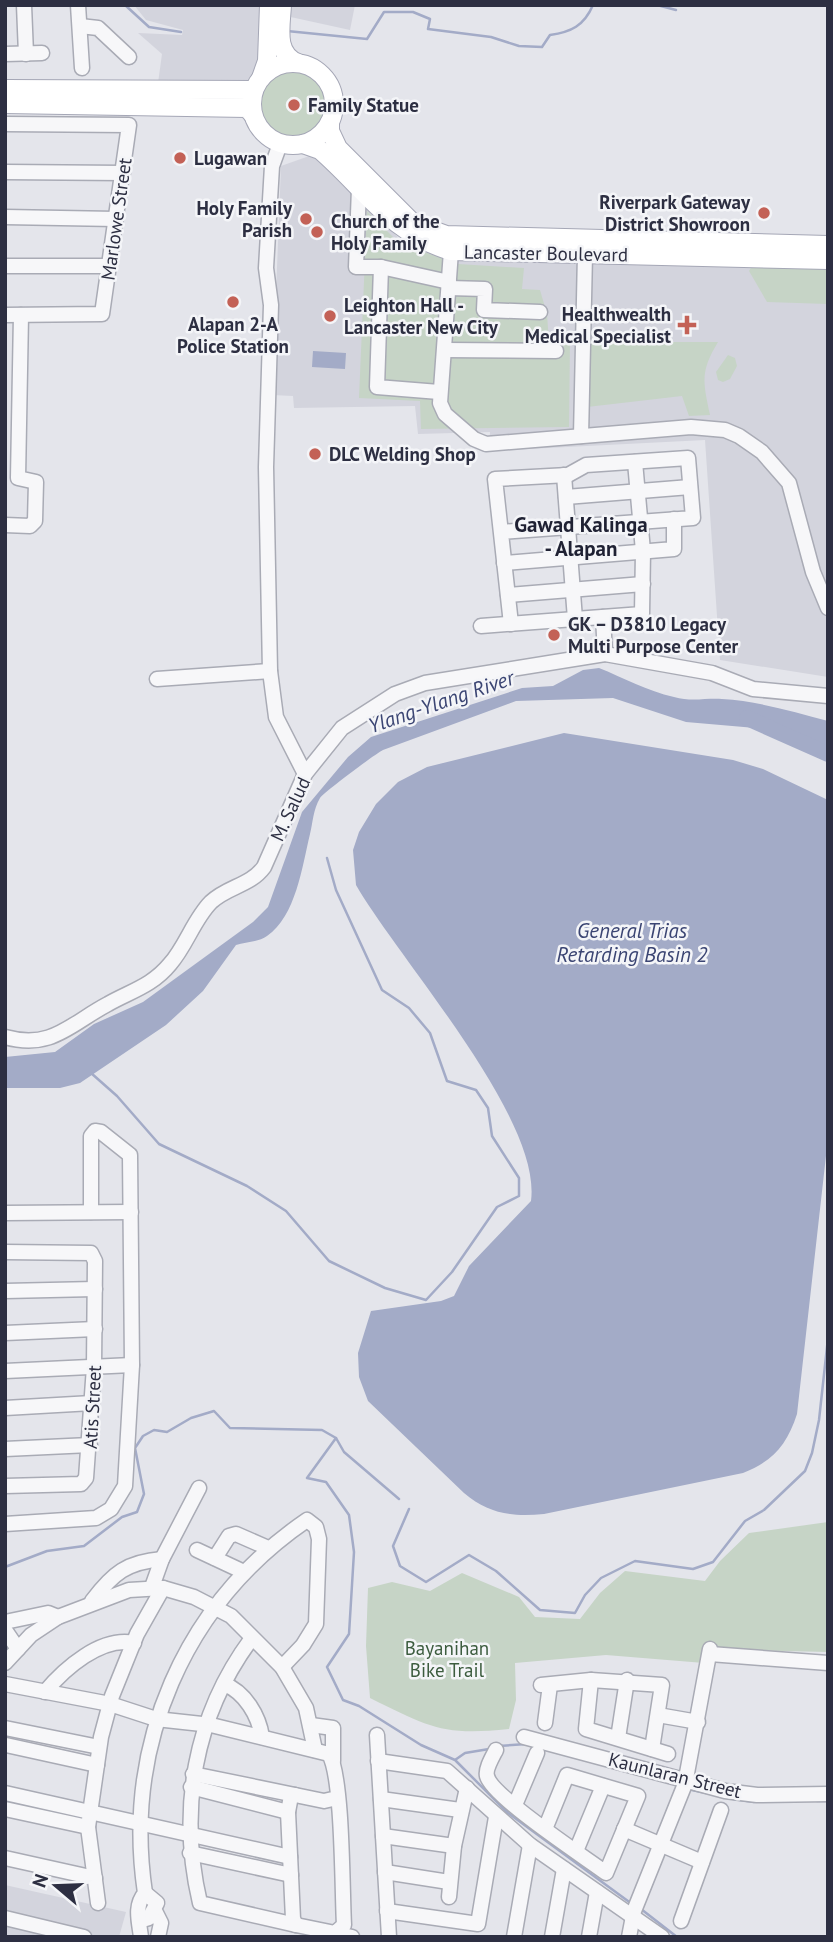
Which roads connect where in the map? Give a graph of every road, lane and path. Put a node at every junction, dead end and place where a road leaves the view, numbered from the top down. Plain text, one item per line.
1 (24, 5) edge
2 (78, 5) edge
3 (269, 5) edge
4 (282, 5) edge
5 (80, 26) junction
6 (42, 53) dead end
7 (5, 54) edge
8 (26, 54) junction
9 (129, 57) dead end
10 (298, 63) junction
11 (82, 68) junction
12 (258, 84) junction
13 (5, 89) edge
14 (70, 89) junction
15 (90, 89) junction
16 (5, 104) edge
17 (253, 115) junction
18 (330, 122) junction
19 (5, 124) edge
20 (280, 144) junction
21 (303, 145) junction
22 (5, 172) edge
23 (122, 173) junction
24 (359, 188) junction
25 (5, 217) edge
26 (116, 219) junction
27 (828, 245) edge
28 (451, 251) junction
29 (586, 254) junction
30 (828, 260) edge
31 (5, 265) edge
32 (109, 266) junction
33 (381, 267) junction
34 (449, 285) junction
35 (540, 312) dead end
36 (5, 315) edge
37 (21, 315) junction
38 (445, 350) junction
39 (556, 351) dead end
40 (439, 392) junction
41 (581, 436) junction
42 (635, 462) junction
43 (564, 475) junction
44 (690, 487) junction
45 (638, 491) junction
46 (566, 497) junction
47 (674, 519) junction
48 (641, 522) junction
49 (5, 525) edge
50 (568, 527) junction
51 (500, 532) junction
52 (643, 551) junction
53 (570, 557) junction
54 (504, 564) junction
55 (643, 584) junction
56 (572, 588) junction
57 (508, 595) junction
58 (828, 608) edge
59 (603, 617) junction
60 (575, 619) junction
61 (511, 624) junction
62 (481, 626) dead end
63 (606, 654) junction
64 (270, 671) junction
65 (157, 679) dead end
66 (828, 696) edge
67 (305, 774) junction
68 (5, 1037) edge
69 (5, 1200) edge
70 (91, 1212) junction
71 (131, 1212) junction
72 (6, 1213) edge
73 (5, 1252) edge
74 (95, 1289) junction
75 (5, 1291) edge
76 (95, 1329) junction
77 (5, 1333) edge
78 (132, 1365) junction
79 (94, 1367) junction
80 (5, 1371) edge
81 (92, 1403) junction
82 (5, 1408) edge
83 (90, 1445) junction
84 (5, 1449) edge
85 (5, 1486) edge
86 (192, 1487) dead end
87 (5, 1524) edge
88 (268, 1548) junction
89 (197, 1550) dead end
90 (215, 1558) junction
91 (162, 1559) junction
92 (244, 1572) junction
93 (157, 1587) junction
94 (91, 1602) junction
95 (215, 1606) junction
96 (58, 1617) junction
97 (5, 1622) edge
98 (5, 1630) edge
99 (252, 1638) junction
100 (134, 1643) junction
101 (18, 1649) junction
102 (5, 1663) edge
103 (828, 1663) edge
104 (282, 1667) junction
105 (591, 1680) junction
106 (627, 1680) junction
107 (5, 1684) edge
108 (224, 1684) junction
109 (45, 1692) junction
110 (110, 1704) junction
111 (658, 1715) junction
112 (156, 1719) junction
113 (698, 1722) junction
114 (545, 1723) dead end
115 (206, 1724) junction
116 (312, 1726) junction
117 (10, 1729) edge
118 (377, 1735) dead end
119 (262, 1737) junction
120 (524, 1737) dead end
121 (618, 1738) junction
122 (5, 1746) edge
123 (99, 1747) junction
124 (652, 1749) junction
125 (315, 1750) junction
126 (496, 1750) dead end
127 (537, 1753) dead end
128 (668, 1754) dead end
129 (333, 1761) junction
130 (378, 1761) junction
131 (97, 1765) junction
132 (192, 1780) junction
133 (686, 1782) junction
134 (603, 1786) junction
135 (467, 1788) junction
136 (5, 1793) edge
137 (828, 1794) edge
138 (295, 1795) junction
139 (337, 1798) junction
140 (381, 1799) junction
141 (515, 1805) junction
142 (5, 1809) edge
143 (460, 1810) junction
144 (721, 1810) dead end
145 (91, 1812) junction
146 (288, 1812) junction
147 (496, 1817) junction
148 (139, 1824) junction
149 (88, 1827) junction
150 (545, 1829) junction
151 (624, 1829) junction
152 (189, 1835) junction
153 (383, 1836) junction
154 (530, 1845) junction
155 (660, 1845) junction
156 (454, 1846) junction
157 (576, 1851) junction
158 (190, 1853) junction
159 (290, 1857) junction
160 (5, 1858) edge
161 (702, 1863) junction
162 (564, 1869) junction
163 (385, 1872) junction
164 (291, 1875) junction
165 (95, 1878) junction
166 (449, 1882) junction
167 (597, 1892) junction
168 (145, 1893) junction
169 (449, 1897) dead end
170 (98, 1903) dead end
171 (635, 1909) junction
172 (155, 1911) junction
173 (387, 1911) junction
174 (5, 1918) edge
175 (681, 1921) dead end
176 (139, 1922) junction
177 (296, 1925) junction
178 (335, 1933) junction
179 (84, 1937) edge
180 (141, 1937) edge
181 (158, 1937) edge
182 (352, 1937) edge
183 (389, 1937) edge
184 (514, 1937) edge
185 (552, 1937) edge
186 (589, 1937) edge
187 (629, 1937) edge
188 (662, 1937) edge

1 - 8 street
2 - 5 street
3 - 12 main road
4 - 10 main road
5 - 9 street
5 - 11 street
6 - 8 street
7 - 8 street
10 - 12 main road
10 - 18 main road
11 - 14 street
11 - 15 street
12 - 15 main road
12 - 17 main road
13 - 14 main road
14 - 15 main road
16 - 17 main road
17 - 20 main road
18 - 21 main road
18 - 27 main road, Lancaster Boulevard
19 - 23 street, Marlowe Street
20 - 21 main road
20 - 64 street
21 - 24 main road, Lancaster Boulevard
22 - 23 street
23 - 26 street, Marlowe Street
24 - 28 main road, Lancaster Boulevard
24 - 33 street
25 - 26 street
26 - 32 street, Marlowe Street
28 - 29 main road, Lancaster Boulevard
28 - 34 street
29 - 30 main road, Lancaster Boulevard
29 - 41 street
31 - 32 street
32 - 37 street, Marlowe Street
33 - 34 street
33 - 40 street
34 - 35 street
34 - 38 street
36 - 37 street
37 - 49 street
38 - 39 street
38 - 40 street
40 - 41 street
41 - 58 street
42 - 43 street
42 - 44 street
42 - 45 street
43 - 46 street
43 - 51 street
44 - 45 street
44 - 47 street
45 - 46 street
45 - 48 street
46 - 50 street
47 - 48 street
47 - 52 street
48 - 50 street
48 - 52 street
50 - 51 street
50 - 53 street
51 - 54 street
52 - 53 street
52 - 55 street
53 - 54 street
53 - 56 street
54 - 57 street
55 - 56 street
55 - 59 street
56 - 57 street
56 - 60 street
57 - 61 street
59 - 60 street
59 - 63 street
60 - 61 street
61 - 62 street
63 - 66 street, M. Salud
63 - 67 street, M. Salud
64 - 65 street
64 - 67 street
67 - 68 street, M. Salud
69 - 72 street
70 - 71 street
70 - 71 street
70 - 72 street
71 - 78 street
73 - 74 street, Atis Street
74 - 75 street
74 - 76 street, Atis Street
76 - 77 street
76 - 79 street, Atis Street
78 - 79 street
78 - 87 street
79 - 80 street
79 - 81 street, Atis Street
81 - 82 street
81 - 83 street, Atis Street
83 - 84 street
83 - 85 street, Atis Street
86 - 91 street
88 - 90 street
88 - 92 street
88 - 104 street
89 - 90 street
90 - 92 street
91 - 93 street
91 - 94 street
92 - 95 street
93 - 94 street
93 - 95 street
93 - 100 street
94 - 96 street
95 - 99 street
95 - 112 street
96 - 97 street
96 - 101 street
98 - 101 street
99 - 104 street
99 - 108 street
100 - 109 street
100 - 110 street
101 - 102 street
103 - 113 street
104 - 116 street
105 - 106 street
105 - 114 street
105 - 121 street
106 - 111 street
106 - 121 street
107 - 109 street
108 - 115 street
108 - 119 street
109 - 110 street
110 - 112 street
110 - 123 street
111 - 113 street
111 - 124 street
112 - 115 street
112 - 148 street
113 - 133 street
115 - 119 street
115 - 132 street
116 - 125 street
116 - 129 street
117 - 122 street
117 - 123 street
118 - 130 street
119 - 125 street
120 - 133 street, Kaunlaran Street
121 - 124 street
122 - 131 street
123 - 131 street
124 - 128 street
125 - 129 street
126 - 141 street
127 - 141 street
129 - 139 street
130 - 135 street
130 - 140 street
131 - 145 street
132 - 138 street
132 - 146 street
132 - 152 street
133 - 137 street, Kaunlaran Street
133 - 155 street
134 - 150 street
134 - 151 street
134 - 157 street
135 - 143 street
135 - 147 street
136 - 145 street
138 - 139 street
138 - 146 street
139 - 178 street
140 - 143 street
140 - 153 street
141 - 150 street
142 - 149 street
143 - 156 street
144 - 161 street
145 - 148 street
145 - 149 street
146 - 159 street
147 - 154 street
147 - 173 street
148 - 152 street
148 - 168 street
149 - 165 street
150 - 157 street
151 - 155 street
151 - 157 street
152 - 158 street
152 - 159 street
153 - 156 street
153 - 163 street
154 - 162 street
154 - 184 street
155 - 161 street
155 - 171 street
156 - 166 street
158 - 164 street
158 - 177 street
159 - 164 street
160 - 165 street
161 - 175 street
162 - 167 street
162 - 185 street
163 - 166 street
163 - 173 street
164 - 177 street
165 - 170 street
166 - 169 street
167 - 171 street
167 - 186 street
168 - 172 street
168 - 176 street
171 - 187 street
171 - 188 street
172 - 176 street
172 - 181 street
173 - 183 street
174 - 179 street
176 - 180 street
177 - 178 street
178 - 182 street

